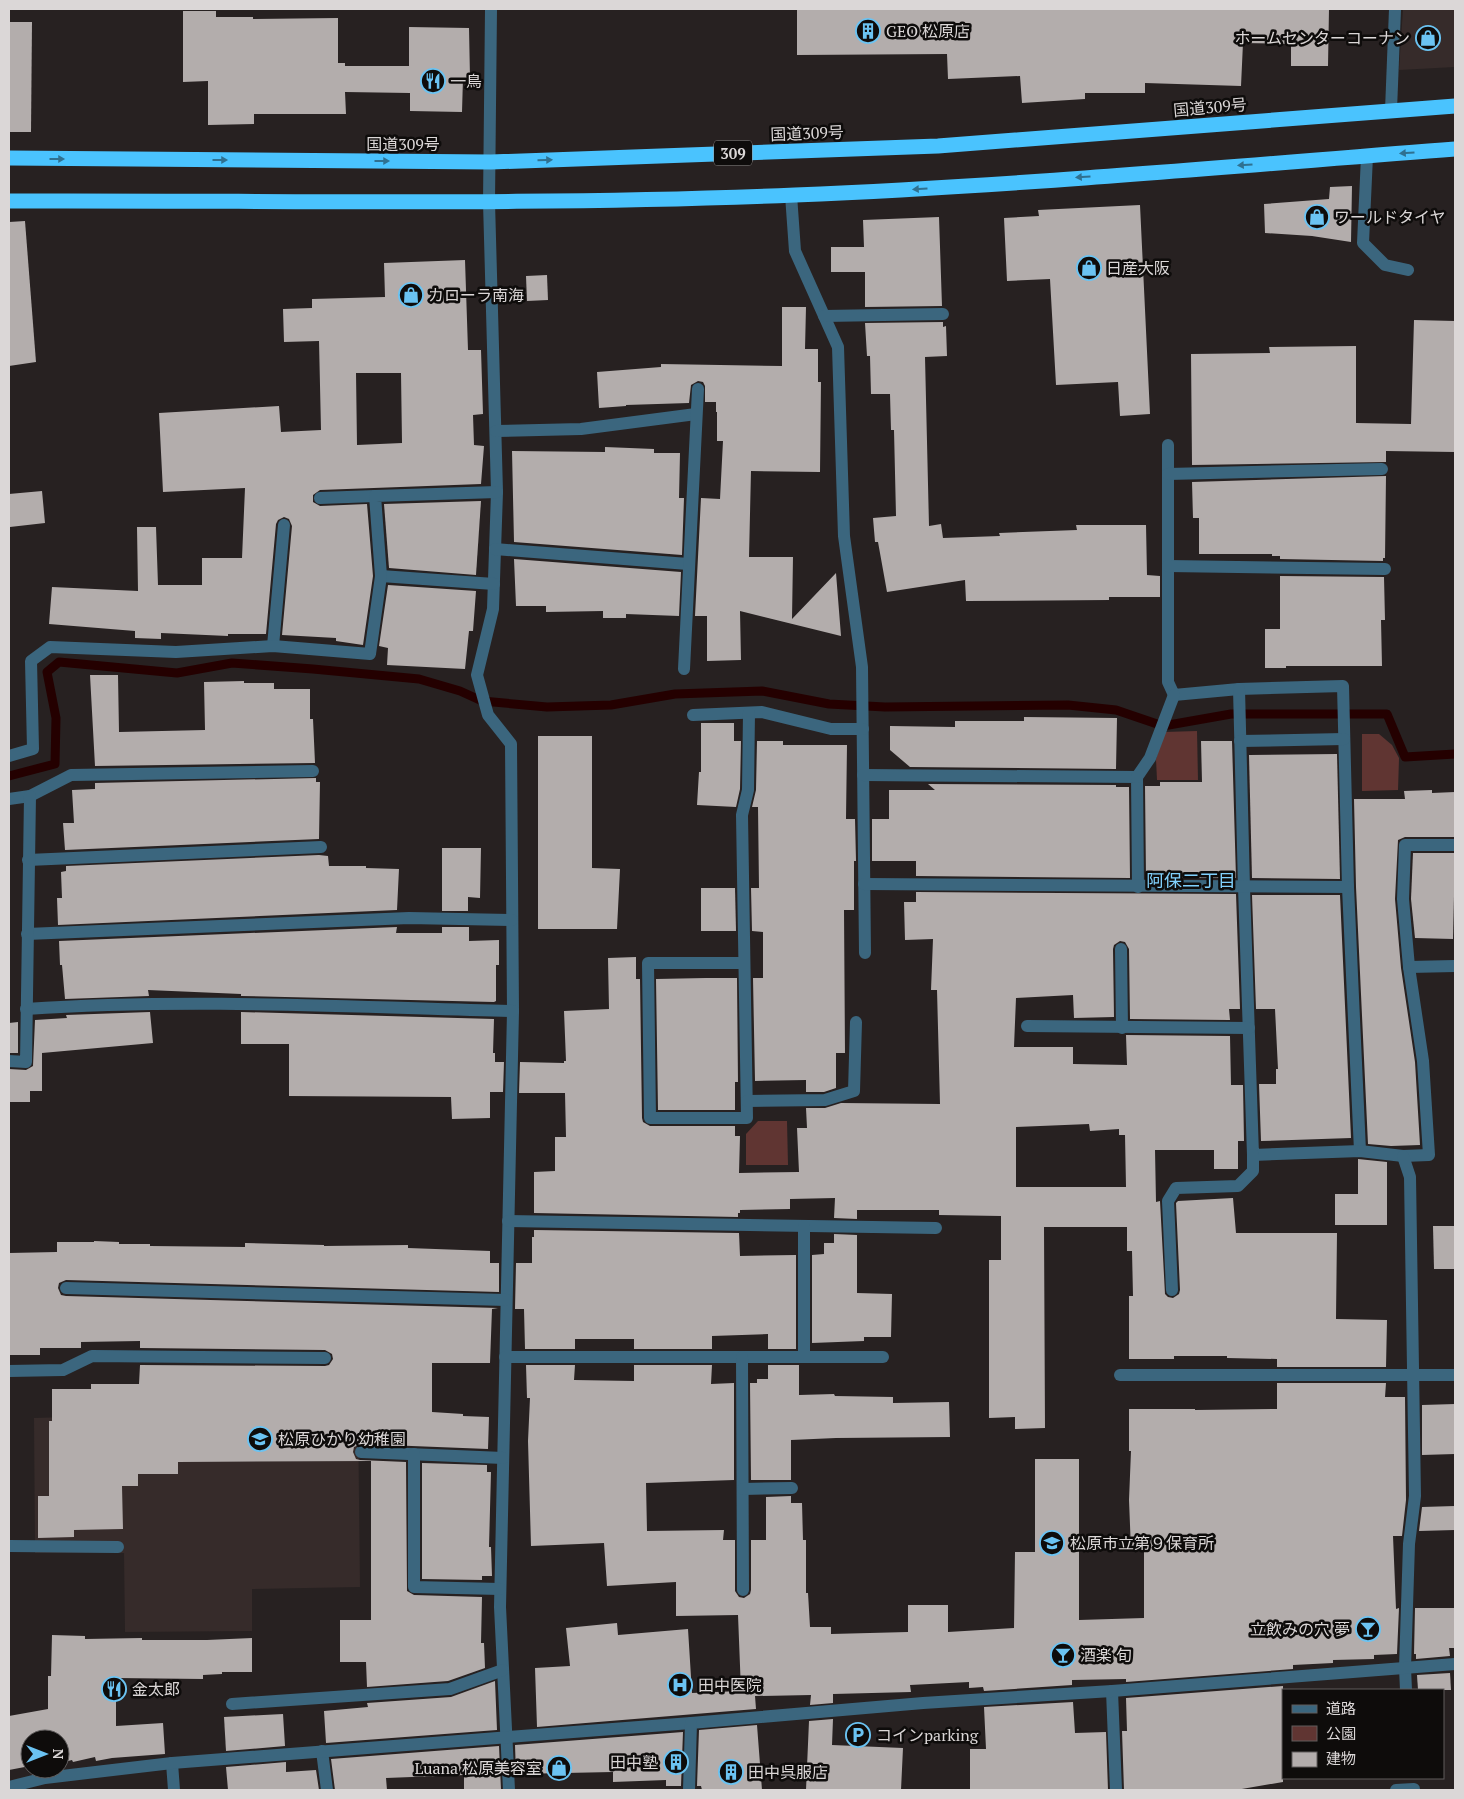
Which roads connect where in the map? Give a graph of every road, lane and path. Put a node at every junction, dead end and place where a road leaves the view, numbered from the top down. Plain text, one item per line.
1 (491, 9) edge
2 (1394, 9) edge
3 (1455, 106) edge
4 (1391, 110) junction
5 (1455, 149) edge
6 (1367, 156) junction
7 (9, 158) edge
8 (491, 162) junction
9 (792, 195) junction
10 (9, 201) edge
11 (489, 202) junction
12 (1408, 270) dead end
13 (943, 314) dead end
14 (824, 316) junction
15 (698, 389) dead end
16 (696, 414) junction
17 (496, 431) junction
18 (1168, 445) dead end
19 (1382, 469) dead end
20 (1168, 474) junction
21 (497, 492) junction
22 (375, 496) junction
23 (320, 498) dead end
24 (284, 525) dead end
25 (495, 549) junction
26 (688, 564) junction
27 (1168, 566) junction
28 (1385, 569) dead end
29 (381, 576) junction
30 (494, 584) junction
31 (273, 646) junction
32 (684, 669) dead end
33 (1239, 692) junction
34 (1174, 695) junction
35 (749, 713) junction
36 (693, 715) dead end
37 (863, 727) junction
38 (1344, 736) junction
39 (1240, 737) junction
40 (9, 756) edge
41 (313, 770) dead end
42 (864, 775) junction
43 (1137, 777) junction
44 (30, 796) junction
45 (9, 799) edge
46 (1455, 845) edge
47 (321, 847) dead end
48 (28, 860) junction
49 (864, 884) junction
50 (1138, 887) junction
51 (1244, 887) junction
52 (1348, 887) junction
53 (512, 920) junction
54 (27, 934) junction
55 (1121, 948) dead end
56 (865, 953) dead end
57 (744, 963) junction
58 (1410, 966) junction
59 (1455, 966) edge
60 (26, 1009) junction
61 (513, 1011) junction
62 (856, 1022) dead end
63 (1027, 1026) dead end
64 (1122, 1028) junction
65 (1249, 1028) junction
66 (9, 1061) edge
67 (747, 1101) junction
68 (1360, 1150) junction
69 (1253, 1155) junction
70 (1403, 1156) junction
71 (508, 1221) junction
72 (804, 1226) junction
73 (936, 1228) dead end
74 (66, 1288) dead end
75 (1172, 1290) dead end
76 (506, 1300) junction
77 (505, 1357) junction
78 (742, 1357) junction
79 (804, 1357) junction
80 (883, 1357) dead end
81 (325, 1358) dead end
82 (9, 1372) edge
83 (1120, 1375) dead end
84 (1455, 1375) edge
85 (1413, 1376) junction
86 (360, 1452) dead end
87 (414, 1454) junction
88 (503, 1458) junction
89 (742, 1488) junction
90 (792, 1488) dead end
91 (9, 1546) edge
92 (118, 1547) dead end
93 (500, 1589) junction
94 (742, 1590) dead end
95 (1455, 1664) edge
96 (1404, 1668) junction
97 (503, 1670) junction
98 (1406, 1689) edge
99 (1112, 1691) junction
100 (232, 1704) dead end
101 (691, 1723) junction
102 (507, 1737) junction
103 (322, 1751) junction
104 (172, 1763) junction
105 (1413, 1786) edge
106 (9, 1787) edge
107 (174, 1790) edge
108 (327, 1790) edge
109 (509, 1790) edge
110 (689, 1790) edge
111 (1116, 1790) edge
112 (1396, 1790) edge

1 - 8 street
2 - 4 street
3 - 4 highway, 国道309号 / 309
8 -> 4 highway, 国道309号 / 309
5 -> 6 highway
6 -> 9 highway
6 - 12 street
7 -> 8 highway, 国道309号 / 309
8 - 11 street
9 - 11 highway
9 - 14 street
10 - 11 highway
11 - 17 street
13 - 14 street
14 - 37 street
15 - 16 street
16 - 17 street
16 - 26 street
17 - 21 street
18 - 20 street
19 - 20 street
20 - 27 street
21 - 22 street
21 - 25 street
22 - 23 street
22 - 29 street
24 - 31 street
25 - 26 street
25 - 30 street
26 - 32 street
27 - 28 street
27 - 34 street
29 - 30 street
29 - 31 street
30 - 53 street
31 - 40 street
33 - 34 street
33 - 38 street
33 - 39 street
34 - 43 street
35 - 36 street
35 - 37 street
35 - 57 street
37 - 42 street
38 - 39 street
38 - 52 street
39 - 51 street
41 - 44 street
42 - 43 street
42 - 49 street
43 - 50 street
44 - 45 street
44 - 48 street
46 - 58 street
47 - 48 street
48 - 54 street
49 - 50 street
49 - 56 street
50 - 51 street
51 - 52 street
51 - 65 street
52 - 68 street
53 - 54 street
53 - 61 street
54 - 60 street
55 - 64 street
57 - 67 street
57 - 67 street
58 - 59 street
58 - 70 street
60 - 61 street
60 - 66 street
61 - 71 street
62 - 67 street
63 - 64 street
64 - 65 street
65 - 69 street
68 - 69 street
68 - 70 street
69 - 75 street
70 - 85 street
71 - 72 street
71 - 76 street
72 - 73 street
72 - 79 street
74 - 76 street
76 - 77 street
77 - 78 street
77 - 88 street
78 - 79 street
78 - 89 street
79 - 80 street
81 - 82 street
83 - 85 street
84 - 85 street
85 - 96 street
86 - 87 street
87 - 88 street
87 - 93 street
88 - 93 street
89 - 90 street
89 - 94 street
91 - 92 street
93 - 97 street
95 - 96 street
96 - 98 street
96 - 99 street
97 - 100 street
97 - 102 street
99 - 101 street
99 - 111 street
101 - 102 street
101 - 110 street
102 - 103 street
102 - 109 street
103 - 104 street
103 - 108 street
104 - 106 street
104 - 107 street
105 - 112 street

